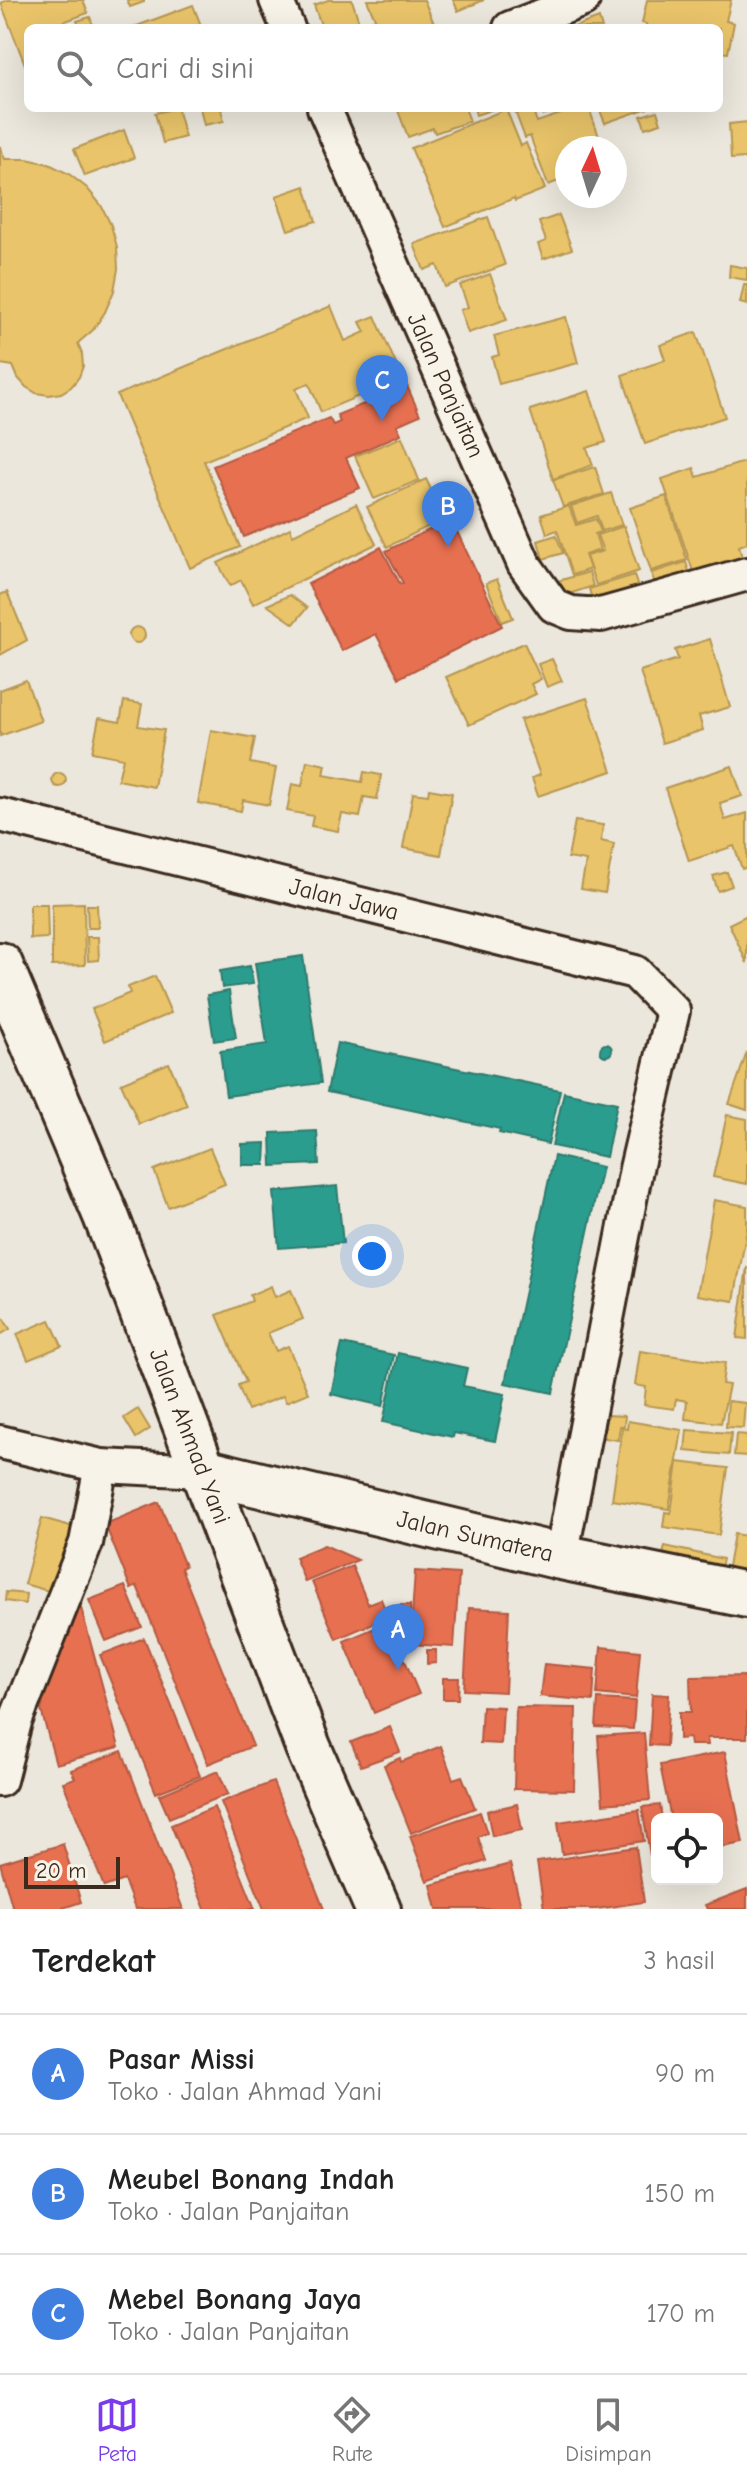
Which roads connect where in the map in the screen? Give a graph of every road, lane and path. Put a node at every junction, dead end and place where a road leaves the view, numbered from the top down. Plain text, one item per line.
1 (276, 0) edge
2 (583, 0) edge
3 (286, 24) edge
4 (520, 24) edge
5 (326, 112) edge
6 (747, 574) edge
7 (0, 815) edge
8 (0, 965) edge
9 (0, 1442) edge
10 (101, 1466) junction
11 (203, 1471) junction
12 (561, 1557) junction
13 (747, 1595) edge
14 (0, 1780) edge
15 (378, 1909) edge

1 - 3 street
2 - 4 street
5 - 6 street, Jalan Panjaitan
7 - 12 street, Jalan Jawa
8 - 11 main road, Jalan Ahmad Yani
9 - 10 street
10 - 11 street
10 - 14 street
11 - 12 main road, Jalan Sumatera
11 - 15 main road, Jalan Ahmad Yani
12 - 13 main road, Jalan Sumatera

